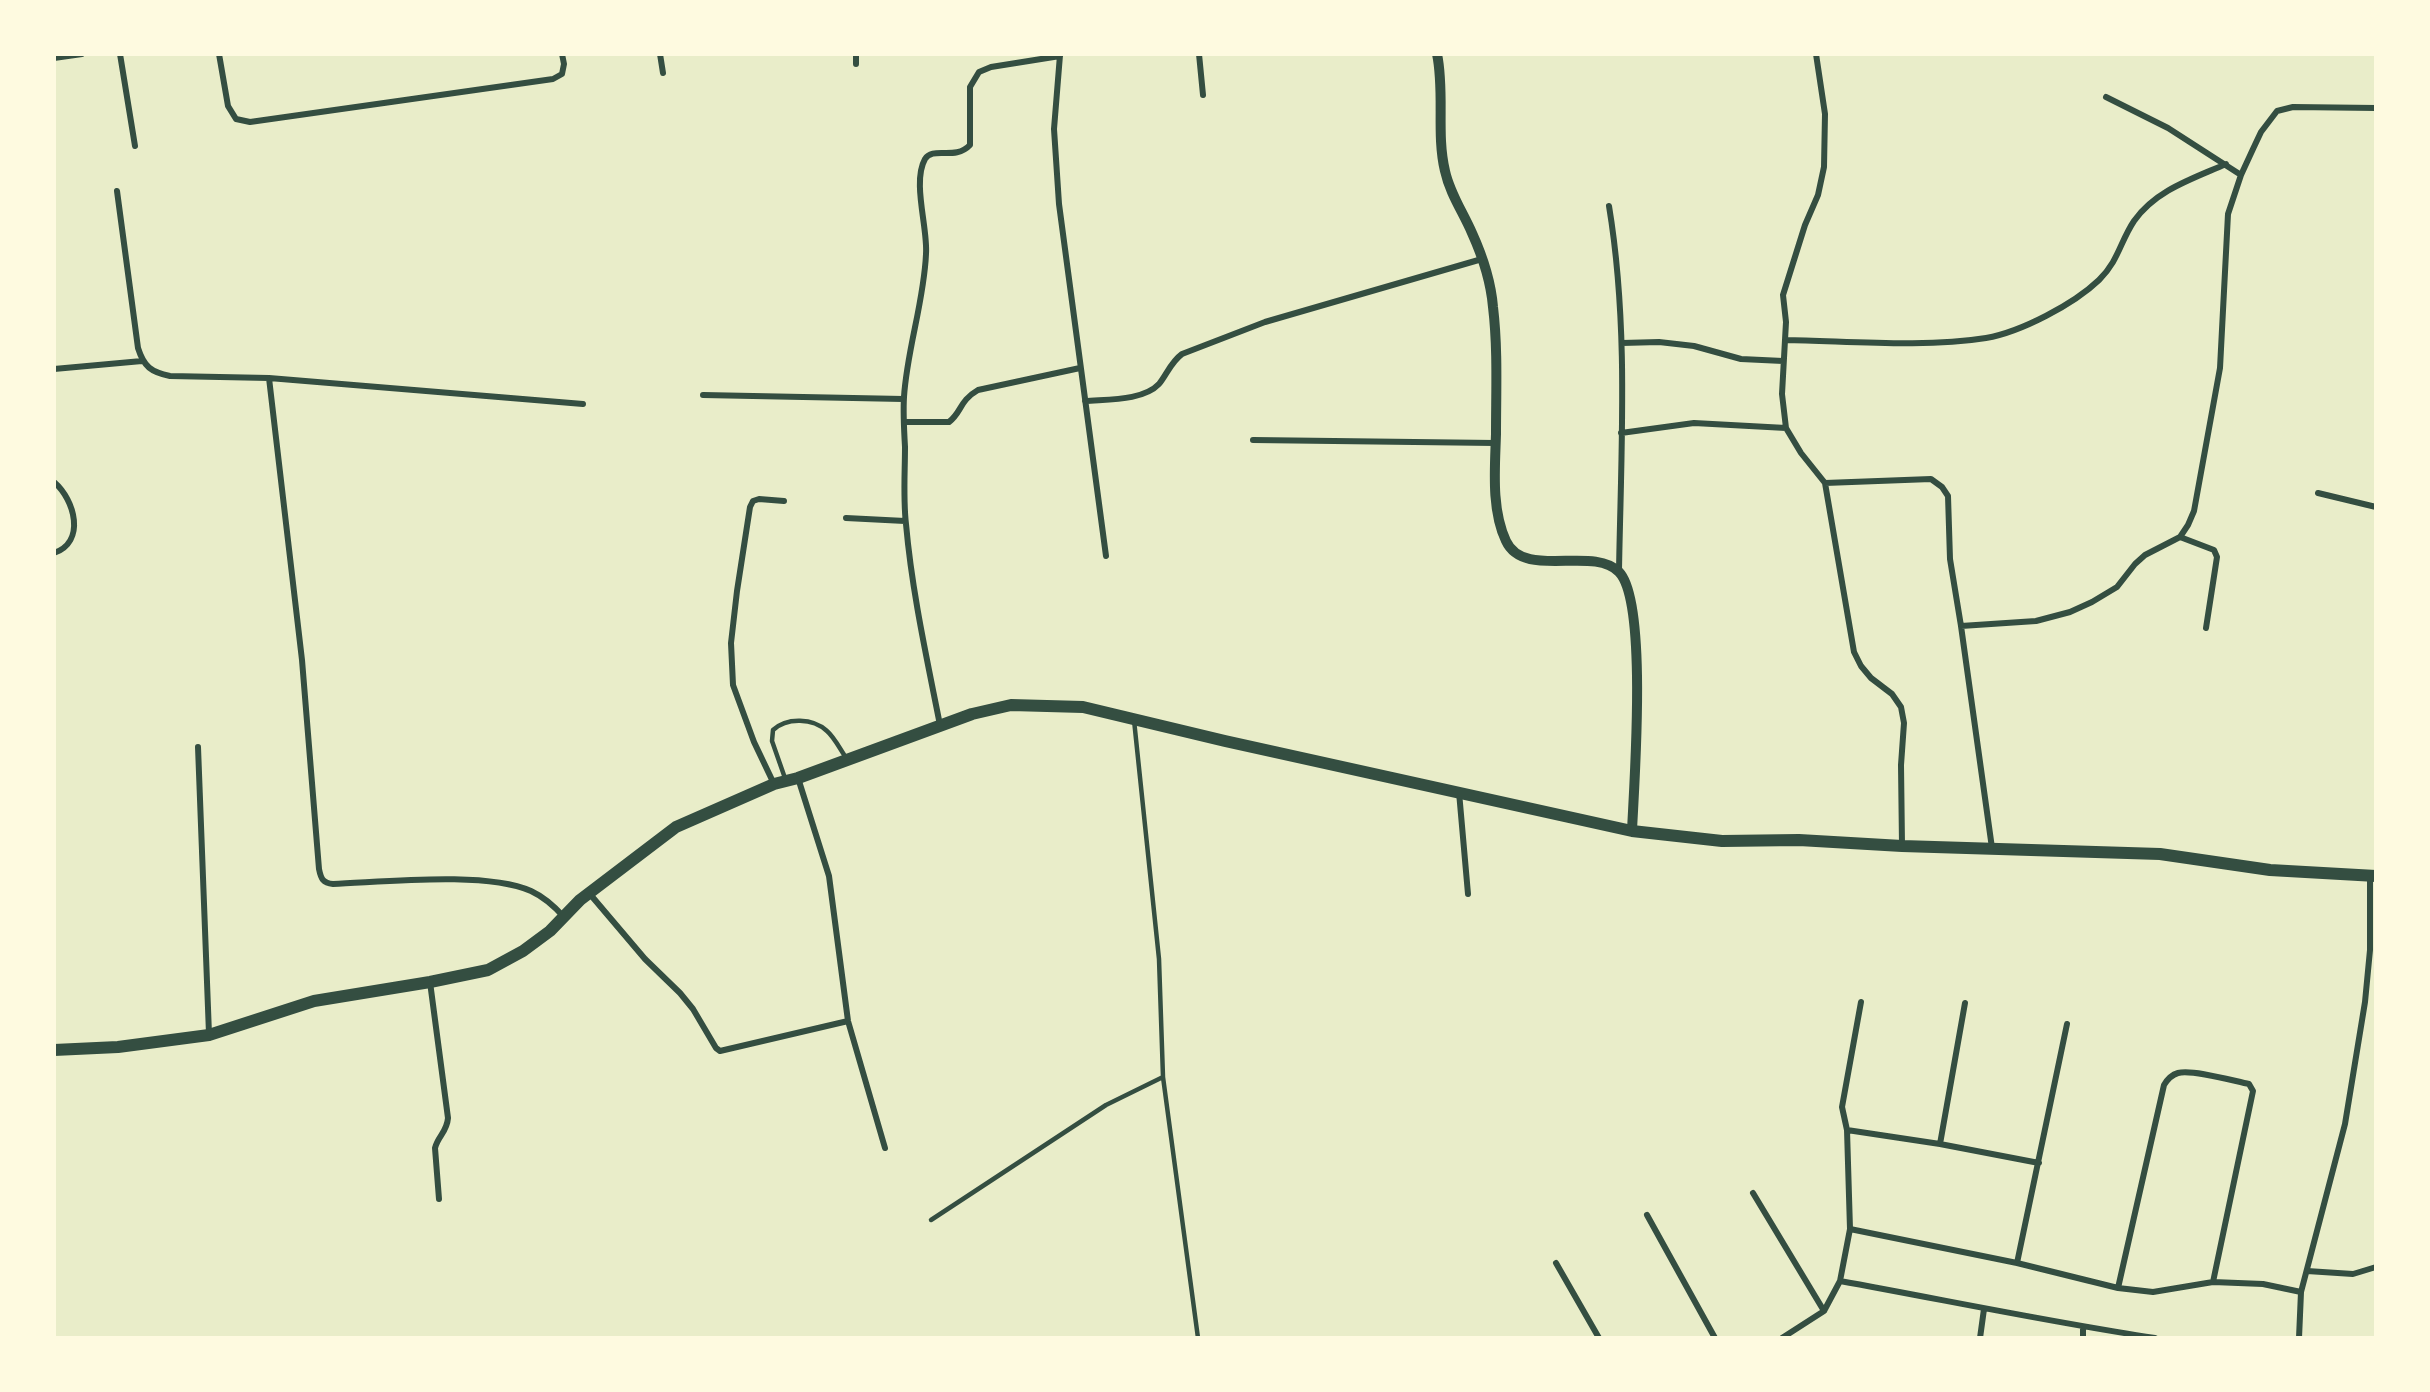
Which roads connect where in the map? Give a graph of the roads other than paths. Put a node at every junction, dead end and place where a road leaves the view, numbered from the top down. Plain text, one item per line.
1 (82, 54) edge
2 (120, 54) edge
3 (219, 54) edge
4 (562, 54) edge
5 (660, 54) edge
6 (855, 54) edge
7 (1199, 54) edge
8 (1437, 54) edge
9 (1816, 54) edge
10 (1060, 55) edge
11 (54, 58) edge
12 (856, 64) dead end
13 (663, 73) dead end
14 (1203, 96) dead end
15 (2106, 97) dead end
16 (2376, 108) edge
17 (135, 146) dead end
18 (2226, 164) junction
19 (2241, 176) junction
20 (117, 191) dead end
21 (1609, 206) dead end
22 (1482, 259) junction
23 (1785, 340) junction
24 (1622, 344) junction
25 (142, 361) junction
26 (1783, 362) junction
27 (1080, 368) junction
28 (54, 369) edge
29 (269, 378) junction
30 (703, 395) dead end
31 (903, 399) junction
32 (1085, 401) junction
33 (584, 405) dead end
34 (904, 422) junction
35 (1786, 428) junction
36 (1621, 433) junction
37 (1253, 440) dead end
38 (1496, 443) junction
39 (54, 482) edge
40 (1826, 483) junction
41 (2319, 493) dead end
42 (784, 501) dead end
43 (2376, 507) edge
44 (846, 518) dead end
45 (905, 521) junction
46 (2180, 537) junction
47 (54, 554) edge
48 (1106, 556) dead end
49 (1619, 572) junction
50 (1961, 626) junction
51 (2206, 628) dead end
52 (1134, 717) junction
53 (940, 726) junction
54 (198, 747) dead end
55 (847, 760) junction
56 (786, 781) junction
57 (1459, 792) junction
58 (1632, 831) junction
59 (1902, 846) junction
60 (1992, 848) junction
61 (2373, 876) edge
62 (589, 893) junction
63 (1467, 894) dead end
64 (564, 916) junction
65 (430, 982) junction
66 (1861, 1002) dead end
67 (1965, 1003) dead end
68 (848, 1021) junction
69 (2067, 1024) dead end
70 (209, 1035) junction
71 (54, 1050) edge
72 (1163, 1077) junction
73 (1847, 1130) junction
74 (1940, 1144) junction
75 (885, 1148) dead end
76 (2039, 1163) junction
77 (1753, 1193) dead end
78 (439, 1199) dead end
79 (1647, 1215) dead end
80 (931, 1220) dead end
81 (1850, 1230) junction
82 (1556, 1263) dead end
83 (2017, 1263) junction
84 (2376, 1268) edge
85 (2307, 1271) junction
86 (1840, 1281) junction
87 (2213, 1282) junction
88 (2118, 1288) junction
89 (2301, 1292) junction
90 (1984, 1309) junction
91 (1824, 1311) junction
92 (2083, 1327) junction
93 (1198, 1338) edge
94 (1599, 1338) edge
95 (1715, 1338) edge
96 (1782, 1338) edge
97 (1980, 1338) edge
98 (2083, 1338) edge
99 (2155, 1338) edge
100 (2299, 1338) edge

1 - 11 street
2 - 17 street
3 - 4 street
5 - 13 street
6 - 12 street
7 - 14 street
8 - 22 street
9 - 23 street
10 - 27 street
10 - 31 street
15 - 18 street
16 - 19 street
18 - 19 street
18 - 23 street
19 - 46 street
20 - 25 street
21 - 24 street
22 - 32 street
22 - 38 street
23 - 26 street
24 - 26 street
24 - 36 street
25 - 28 street
25 - 29 street
26 - 35 street
27 - 32 street
27 - 34 street
29 - 33 street
29 - 64 street
30 - 31 street
31 - 34 street
32 - 48 street
34 - 45 street
35 - 36 street
35 - 40 street
36 - 49 street
37 - 38 street
38 - 49 street
39 - 47 street
40 - 50 street
40 - 59 street
41 - 43 street
42 - 56 street
44 - 45 street
45 - 53 street
46 - 50 street
46 - 51 street
49 - 58 street
50 - 60 street
52 - 53 main road
52 - 57 main road
52 - 72 lane
53 - 55 main road
54 - 70 street
55 - 56 main road
55 - 56 lane
56 - 62 main road
56 - 68 street
57 - 58 main road
57 - 63 street
58 - 59 main road
59 - 60 main road
60 - 61 main road
61 - 85 street
62 - 64 main road
62 - 68 street
64 - 65 main road
65 - 70 main road
65 - 78 street
66 - 73 street
67 - 74 street
68 - 75 street
69 - 76 street
70 - 71 main road
72 - 80 lane
72 - 93 lane
73 - 74 street
73 - 81 street
74 - 76 street
76 - 83 street
77 - 91 street
79 - 95 street
81 - 83 street
81 - 86 street
82 - 94 street
83 - 88 street
84 - 85 street
85 - 89 street
86 - 90 street
86 - 91 street
87 - 88 street
87 - 88 street
87 - 89 street
89 - 100 street
90 - 92 street
90 - 97 street
91 - 96 street
92 - 98 street
92 - 99 street

